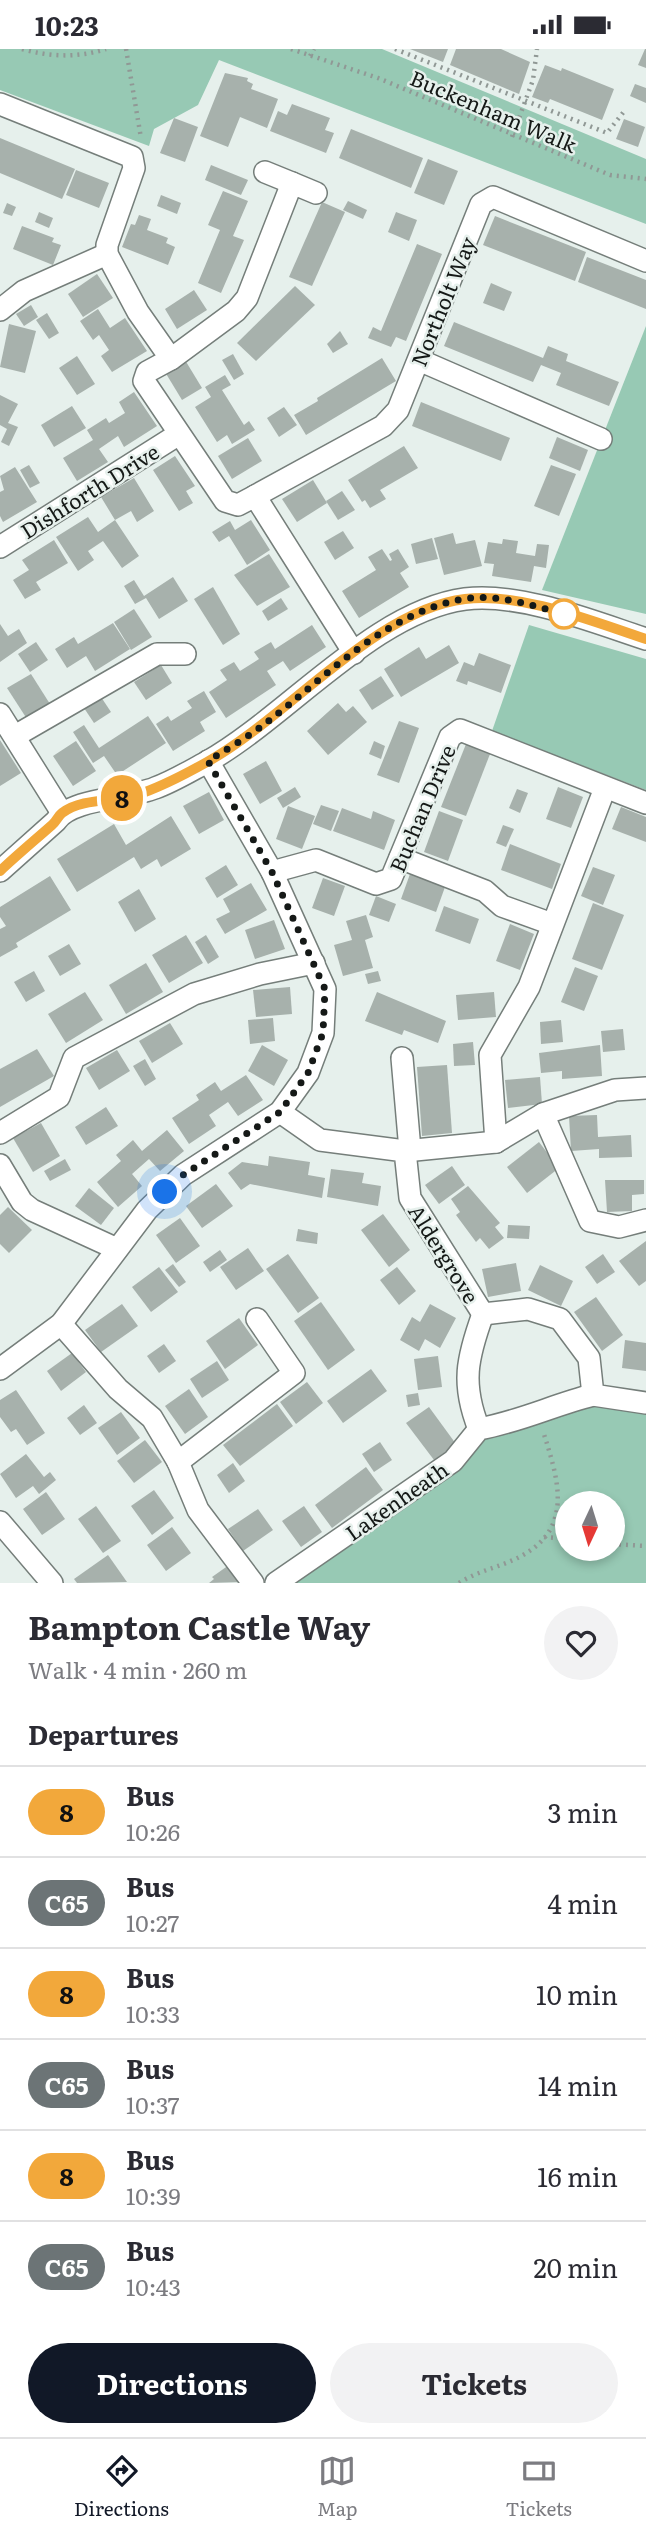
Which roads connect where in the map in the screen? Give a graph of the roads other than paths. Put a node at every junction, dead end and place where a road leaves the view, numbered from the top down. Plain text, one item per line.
1 (0, 104) edge
2 (265, 172) dead end
3 (292, 183) junction
4 (316, 193) dead end
5 (107, 254) junction
6 (646, 261) edge
7 (0, 310) edge
8 (171, 359) junction
9 (419, 360) junction
10 (179, 434) junction
11 (601, 439) dead end
12 (255, 496) junction
13 (0, 547) edge
14 (646, 639) edge
15 (354, 653) junction
16 (185, 654) dead end
17 (0, 714) edge
18 (15, 736) junction
19 (208, 761) junction
20 (605, 788) junction
21 (646, 803) edge
22 (62, 813) junction
23 (400, 858) junction
24 (0, 871) edge
25 (272, 872) junction
26 (552, 923) junction
27 (314, 963) junction
28 (402, 1058) dead end
29 (646, 1088) edge
30 (280, 1112) junction
31 (543, 1114) junction
32 (0, 1133) edge
33 (496, 1142) junction
34 (408, 1150) junction
35 (0, 1165) edge
36 (646, 1220) edge
37 (117, 1249) junction
38 (483, 1314) junction
39 (257, 1319) dead end
40 (61, 1324) junction
41 (0, 1369) edge
42 (593, 1395) junction
43 (646, 1403) edge
44 (479, 1429) junction
45 (178, 1462) junction
46 (3, 1531) edge
47 (52, 1583) edge
48 (253, 1583) edge
49 (276, 1583) edge

1 - 5 street
2 - 3 street
3 - 4 street
3 - 8 street
5 - 7 street
5 - 8 street
6 - 9 street, Northolt Way
8 - 10 street
9 - 11 street
9 - 12 street, Northolt Way
10 - 12 street
10 - 13 street, Dishforth Drive
12 - 15 street
14 - 15 street
15 - 19 street
16 - 18 street
17 - 18 street
18 - 22 street
19 - 22 street
19 - 25 street
20 - 21 street, Buchan Drive
20 - 23 street, Buchan Drive
20 - 26 street
22 - 24 street
23 - 25 street, Buchan Drive
23 - 26 street
25 - 27 street
26 - 33 street
27 - 30 street
27 - 32 street
28 - 34 street, Aldergrove
29 - 31 street
30 - 34 street
30 - 37 street
31 - 33 street
31 - 36 street
33 - 34 street
34 - 38 street, Aldergrove
35 - 37 street
37 - 40 street
38 - 42 street, Aldergrove
38 - 44 street
39 - 45 street
40 - 41 street
40 - 45 street
42 - 43 street
42 - 44 street
44 - 49 street, Lakenheath
45 - 48 street
46 - 47 street

